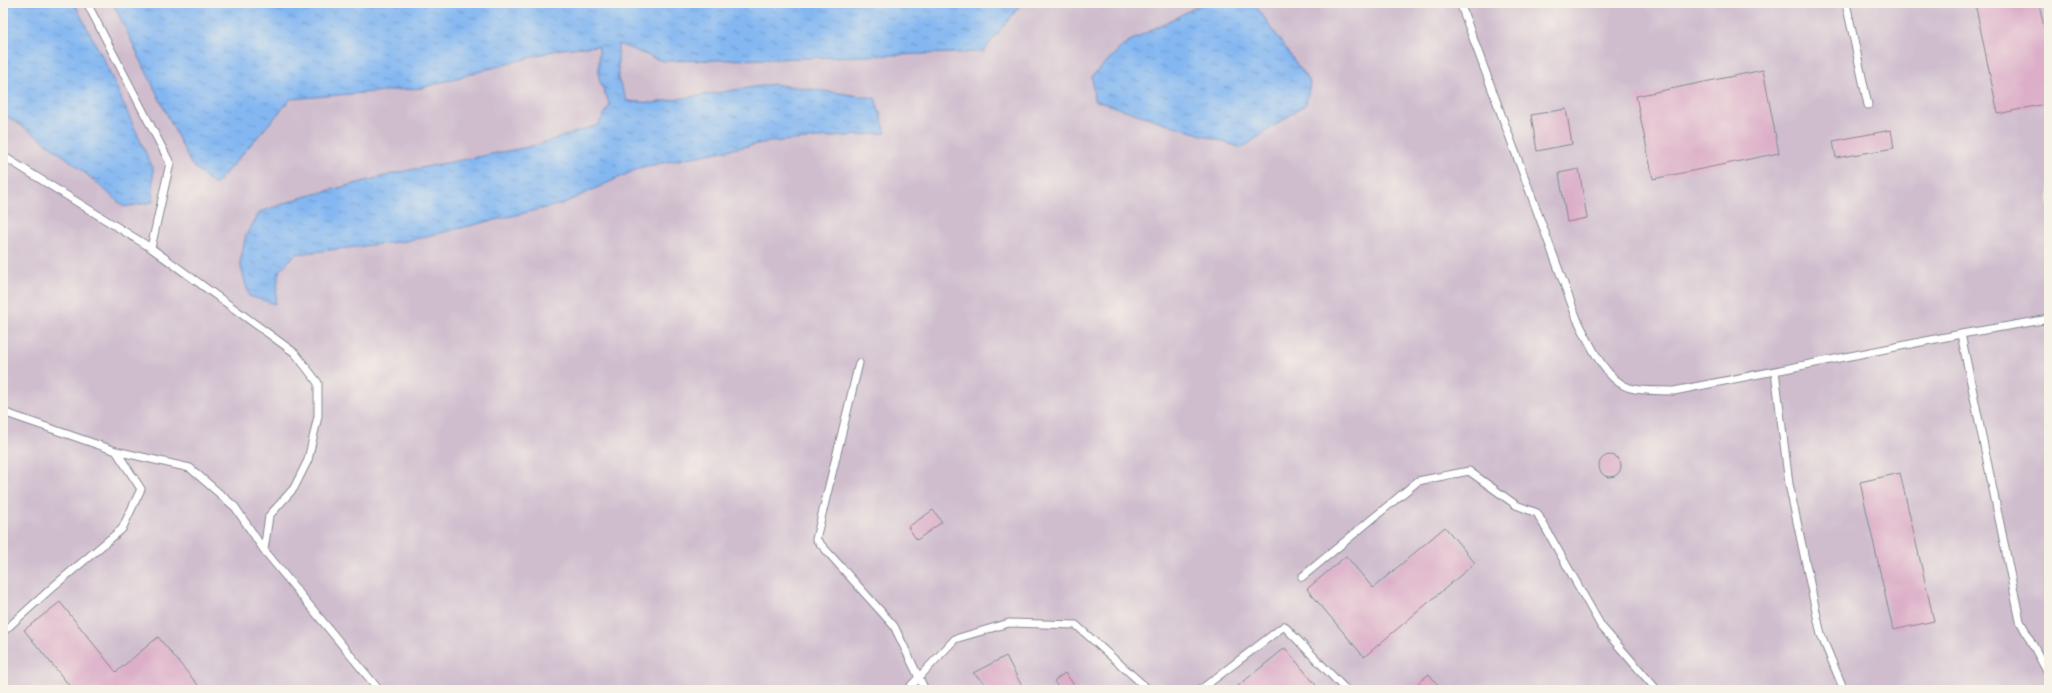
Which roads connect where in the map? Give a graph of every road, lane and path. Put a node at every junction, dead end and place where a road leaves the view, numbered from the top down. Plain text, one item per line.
1 (87, 3) edge
2 (1460, 3) edge
3 (1846, 3) edge
4 (1868, 105) dead end
5 (3, 156) edge
6 (152, 248) junction
7 (2049, 319) edge
8 (1961, 334) junction
9 (859, 363) dead end
10 (1775, 371) junction
11 (3, 412) edge
12 (116, 451) junction
13 (264, 550) junction
14 (1302, 577) dead end
15 (3, 632) edge
16 (2049, 675) edge
17 (919, 677) junction
18 (379, 690) edge
19 (907, 690) edge
20 (925, 690) edge
21 (1149, 690) edge
22 (1200, 690) edge
23 (1346, 690) edge
24 (1657, 690) edge
25 (1844, 690) edge

1 - 6 lane
2 - 10 lane
3 - 4 lane
5 - 6 lane
6 - 13 lane
7 - 8 lane
8 - 10 lane
8 - 16 lane
9 - 17 lane
10 - 25 lane
11 - 12 lane
12 - 13 lane
12 - 15 lane
13 - 18 lane
14 - 24 lane
17 - 19 lane
17 - 20 lane
17 - 21 lane
22 - 23 lane

